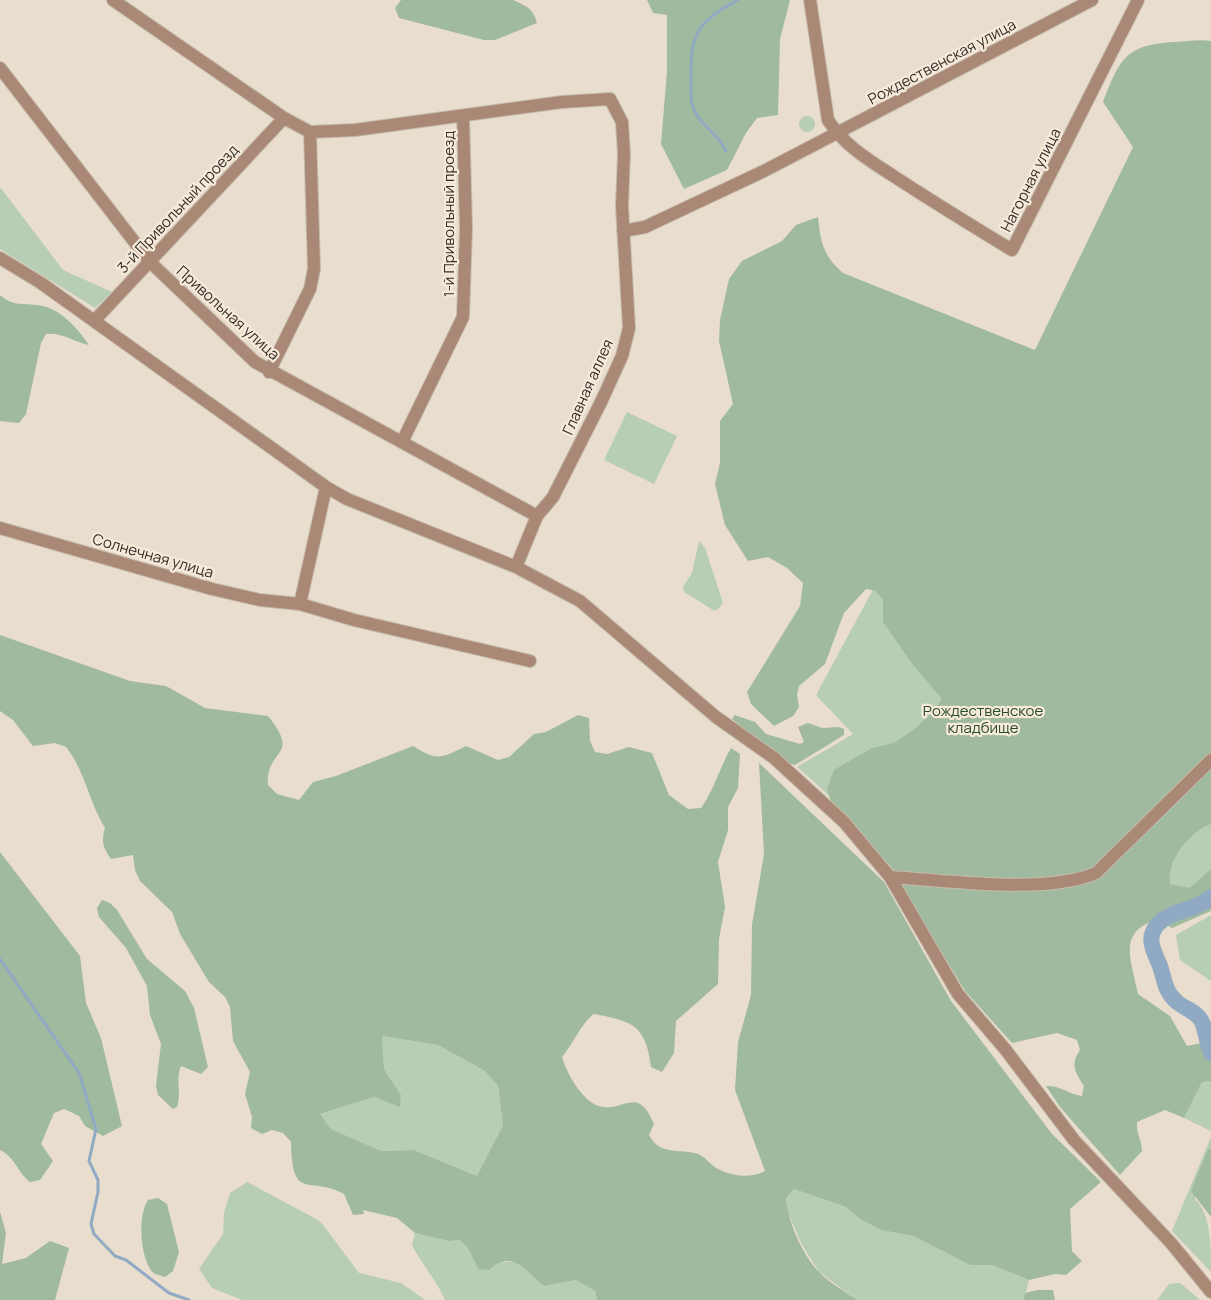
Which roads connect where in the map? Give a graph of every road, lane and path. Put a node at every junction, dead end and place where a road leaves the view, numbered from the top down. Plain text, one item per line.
1 (112, 0) edge
2 (810, 0) edge
3 (1092, 0) edge
4 (1138, 0) edge
5 (0, 68) edge
6 (463, 116) junction
7 (284, 118) junction
8 (310, 132) junction
9 (837, 134) junction
10 (623, 231) junction
11 (0, 258) edge
12 (150, 262) junction
13 (94, 321) junction
14 (269, 372) junction
15 (402, 442) junction
16 (326, 488) junction
17 (537, 516) junction
18 (0, 528) edge
19 (516, 567) junction
20 (300, 604) junction
21 (530, 661) dead end
22 (1211, 760) edge
23 (890, 877) junction
24 (1211, 1292) edge

1 - 7 street
2 - 9 street
3 - 9 street, Рождественская улица
4 - 9 street, Нагорная улица
5 - 12 street, Привольная улица
6 - 8 street
6 - 10 street, Главная аллея
6 - 15 street, 1-й Привольный проезд
7 - 8 street
7 - 12 street, 3-й Привольный проезд
8 - 14 street
9 - 10 street, Рождественская улица
10 - 17 street, Главная аллея
11 - 13 street
12 - 13 street, 3-й Привольный проезд
12 - 14 street, Привольная улица
13 - 16 street
14 - 15 street, Привольная улица
15 - 17 street, Привольная улица
16 - 19 street
16 - 20 street
17 - 19 street, Главная аллея
18 - 20 street, Солнечная улица
19 - 23 street
20 - 21 street, Солнечная улица
22 - 23 street
23 - 24 street

